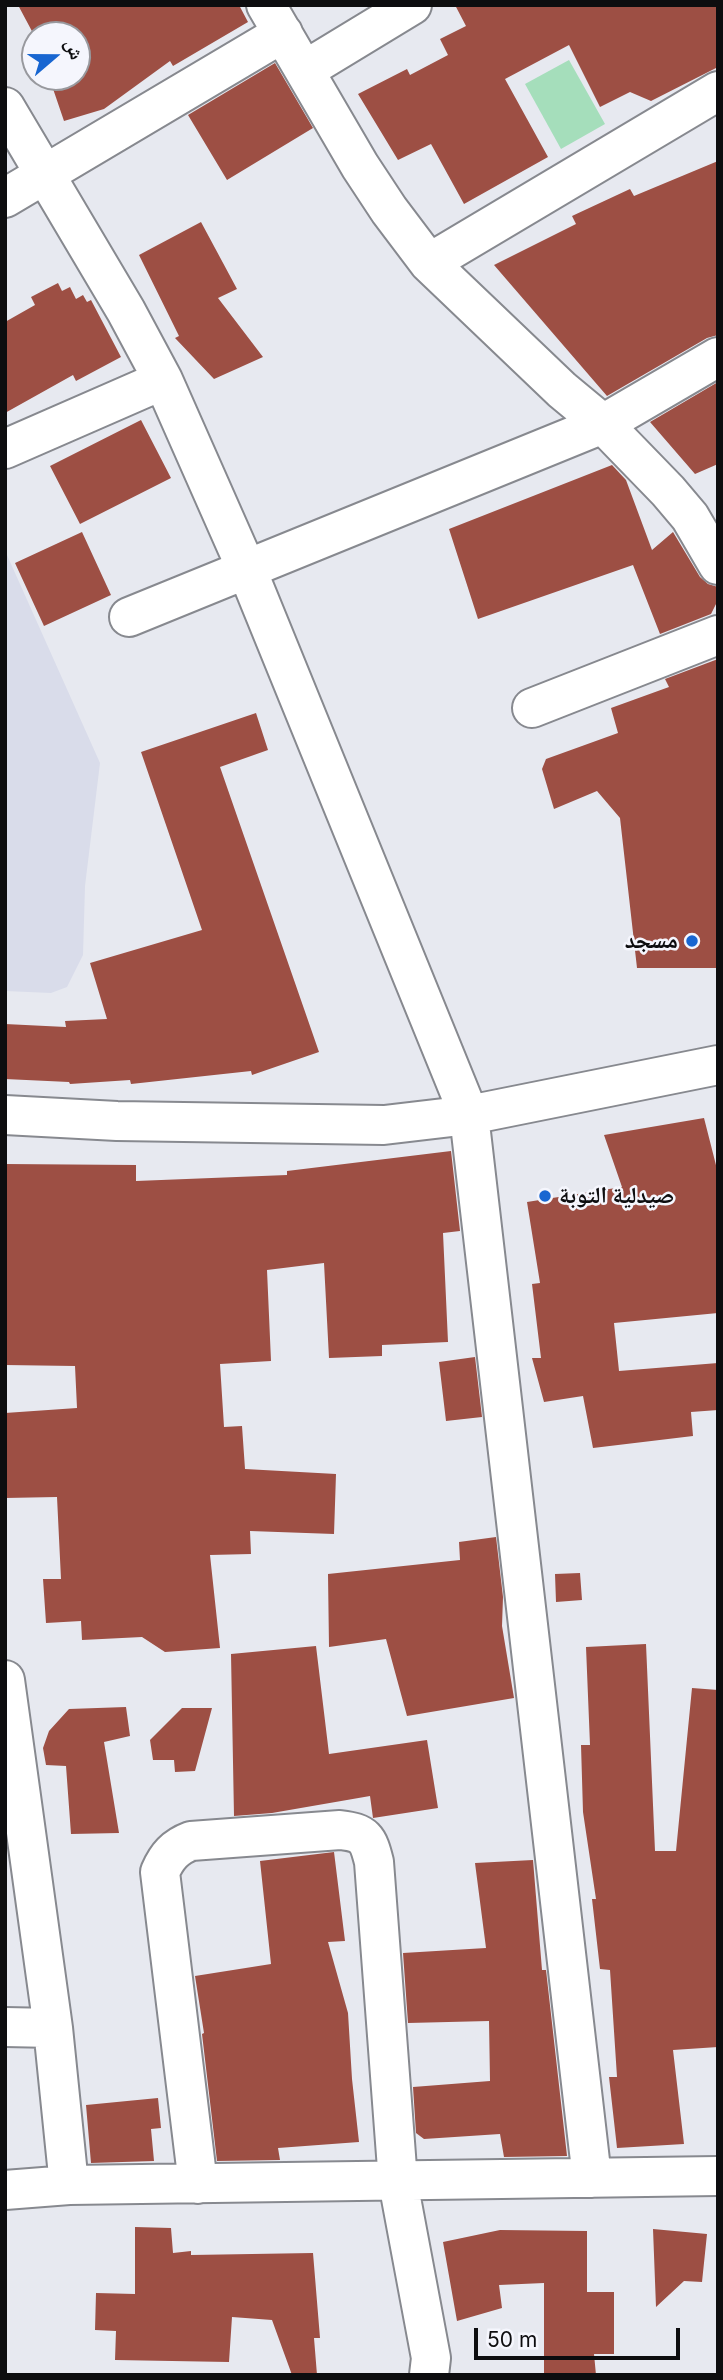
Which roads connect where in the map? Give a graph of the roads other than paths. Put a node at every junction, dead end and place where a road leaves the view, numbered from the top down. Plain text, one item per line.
1 (412, 5) edge
2 (275, 19) edge
3 (305, 70) junction
4 (718, 91) edge
5 (5, 107) edge
6 (44, 175) junction
7 (5, 198) edge
8 (429, 263) junction
9 (718, 357) edge
10 (163, 380) junction
11 (603, 424) junction
12 (5, 449) edge
13 (704, 512) edge
14 (718, 565) edge
15 (247, 570) junction
16 (129, 617) dead end
17 (718, 635) edge
18 (533, 708) dead end
19 (718, 1065) edge
20 (5, 1115) edge
21 (469, 1115) junction
22 (5, 1680) edge
23 (5, 2027) edge
24 (53, 2028) junction
25 (718, 2176) edge
26 (592, 2178) junction
27 (398, 2182) junction
28 (198, 2184) junction
29 (69, 2186) junction
30 (5, 2190) edge
31 (429, 2375) edge

1 - 3 street
2 - 3 street
2 - 6 street
3 - 8 street
4 - 8 street
5 - 6 street
6 - 7 street
6 - 10 street
8 - 11 street
9 - 11 street
10 - 12 street
10 - 15 street
11 - 13 street
11 - 15 street
13 - 14 street
15 - 16 street
15 - 21 street
17 - 18 street
19 - 21 street
20 - 21 street
21 - 26 street
22 - 24 street
23 - 24 street
24 - 29 street
25 - 26 street
26 - 27 street
27 - 28 street
27 - 28 street
27 - 31 street
28 - 29 street
29 - 30 street

